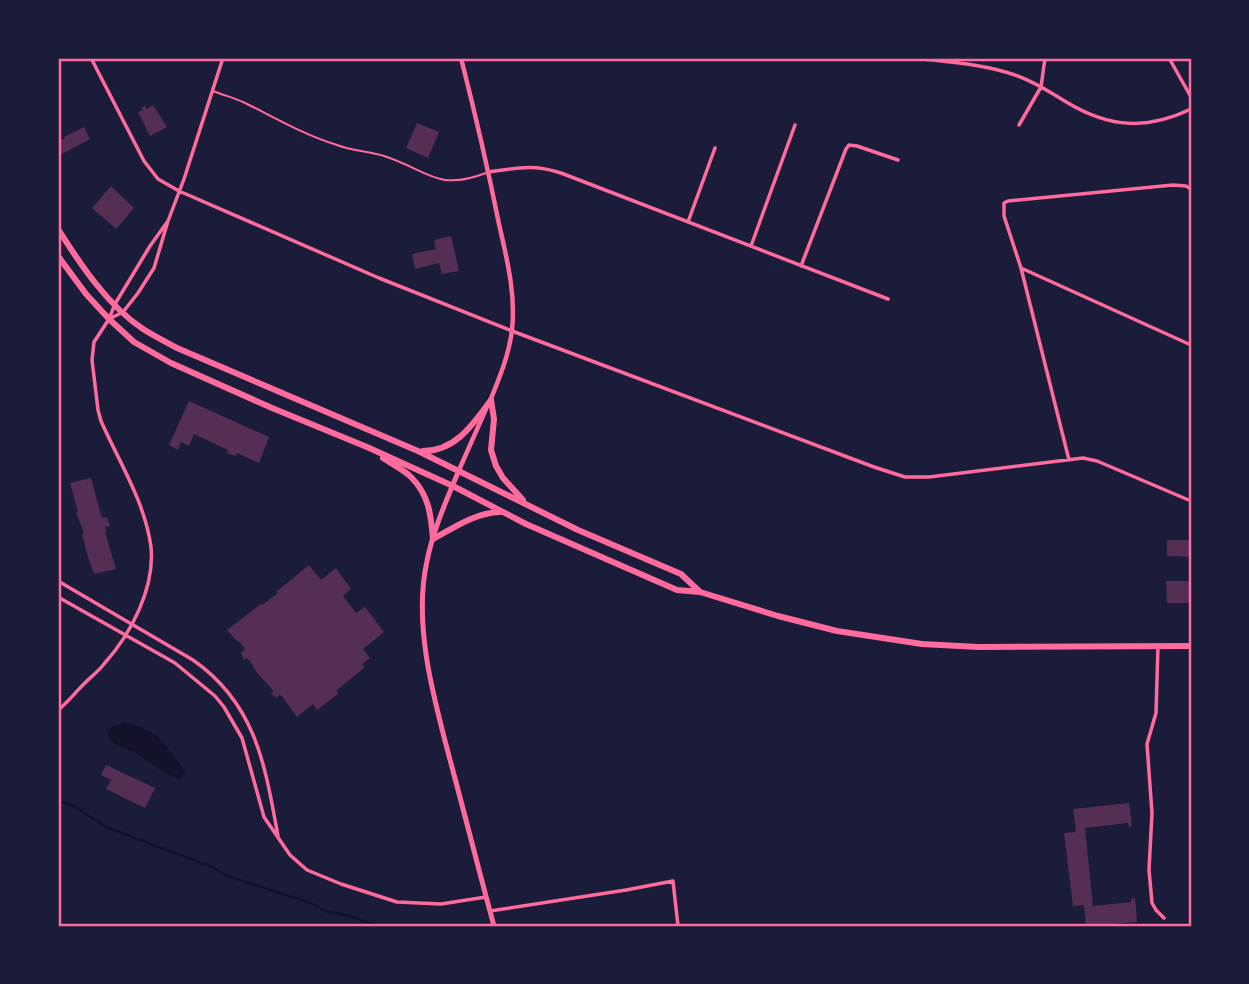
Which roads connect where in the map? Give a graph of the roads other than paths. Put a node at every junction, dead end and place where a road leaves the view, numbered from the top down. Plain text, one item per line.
1 (90, 58) edge
2 (223, 58) edge
3 (461, 58) edge
4 (916, 58) edge
5 (1045, 58) edge
6 (1169, 58) edge
7 (1041, 86) junction
8 (212, 91) junction
9 (1191, 97) edge
10 (1191, 109) edge
11 (795, 124) dead end
12 (1019, 125) dead end
13 (715, 148) dead end
14 (898, 160) dead end
15 (489, 172) junction
16 (1191, 189) edge
17 (178, 191) junction
18 (168, 221) junction
19 (688, 222) junction
20 (58, 229) edge
21 (751, 246) junction
22 (58, 256) edge
23 (801, 266) junction
24 (1021, 268) junction
25 (888, 299) dead end
26 (115, 304) junction
27 (123, 312) junction
28 (109, 319) junction
29 (512, 331) junction
30 (1191, 345) edge
31 (491, 400) junction
32 (367, 447) junction
33 (418, 451) junction
34 (1069, 460) junction
35 (459, 470) junction
36 (453, 486) junction
37 (1191, 501) edge
38 (529, 506) junction
39 (503, 512) junction
40 (433, 539) junction
41 (58, 581) edge
42 (700, 592) junction
43 (58, 597) edge
44 (132, 625) junction
45 (125, 636) junction
46 (1158, 646) junction
47 (1191, 646) edge
48 (58, 710) edge
49 (278, 838) junction
50 (485, 897) junction
51 (490, 911) junction
52 (1164, 918) dead end
53 (494, 926) edge
54 (678, 926) edge

1 - 17 street
2 - 8 street
3 - 15 street
4 - 7 street
5 - 7 street
6 - 9 street
7 - 10 street
7 - 12 street
8 - 15 lane
8 - 17 street
11 - 21 street
13 - 19 street
14 - 23 street
15 - 19 street
15 - 29 street
16 - 24 street
17 - 18 street
17 - 29 street
18 - 26 street
18 - 27 street
19 - 21 street
20 - 26 main road
21 - 23 street
22 - 28 main road
23 - 25 street
24 - 30 street
24 - 34 street
26 - 27 main road
26 - 28 street
27 - 28 street
27 - 33 main road
28 - 32 main road
28 - 44 street
29 - 31 street
29 - 34 street
31 - 33 main road
31 - 35 street
31 - 38 main road
32 - 36 main road
32 - 40 main road
33 - 35 main road
34 - 37 street
35 - 36 main road
35 - 38 main road
36 - 39 main road
36 - 40 main road
38 - 42 main road
39 - 40 main road
39 - 42 main road
40 - 50 main road
41 - 44 street
42 - 46 main road
43 - 45 street
44 - 45 street
44 - 49 street
45 - 48 street
45 - 49 street
46 - 47 main road
46 - 52 street
49 - 50 street
50 - 51 main road
51 - 53 main road
51 - 54 street

